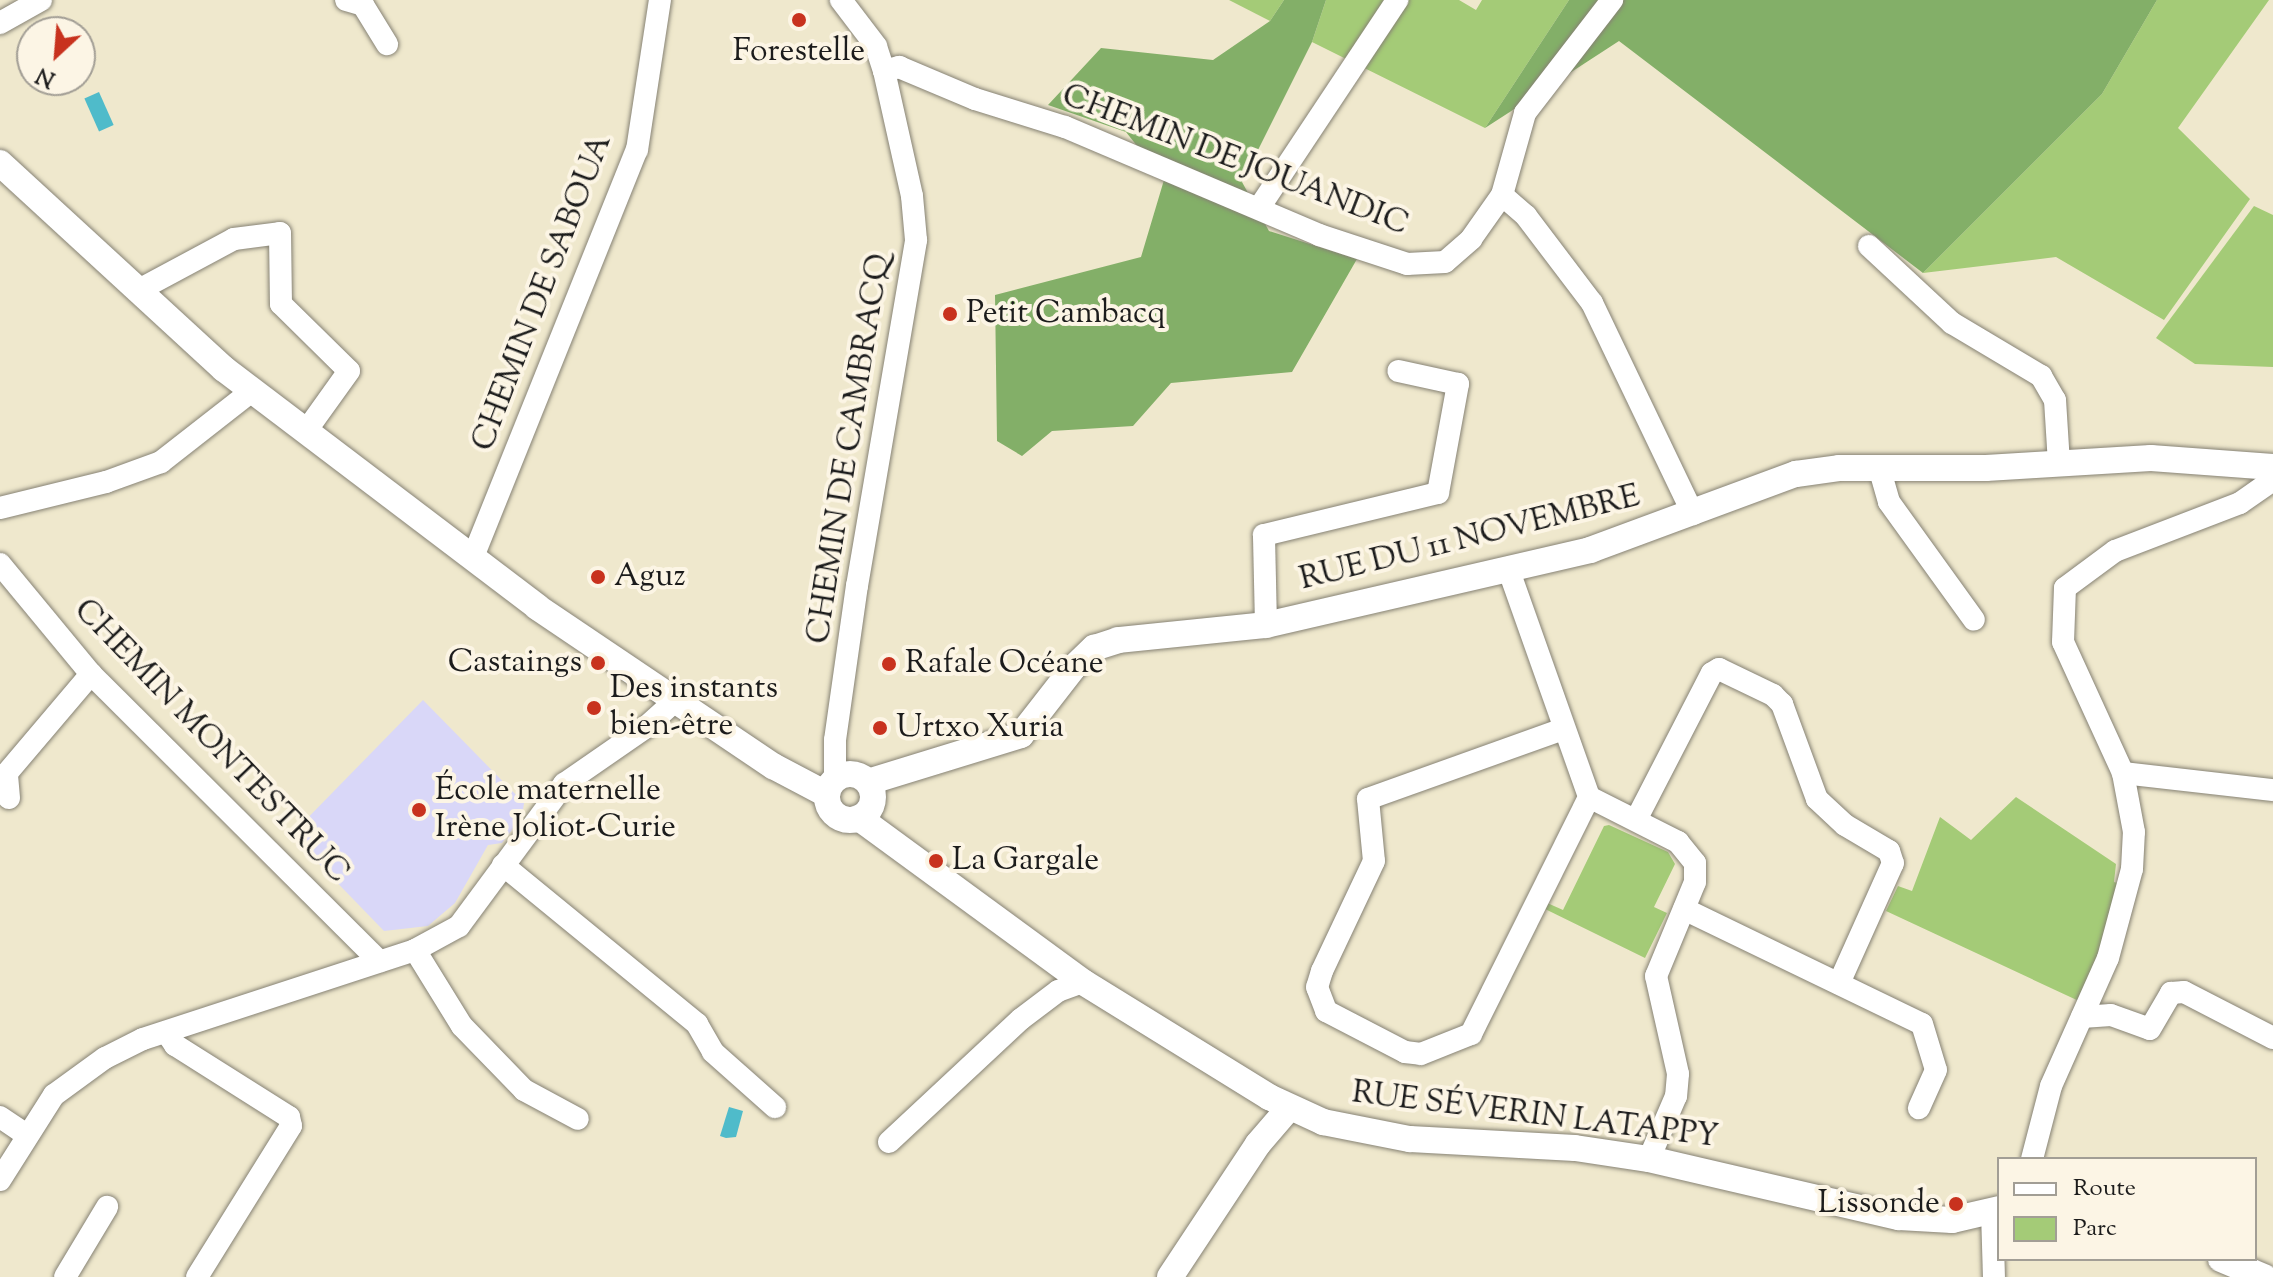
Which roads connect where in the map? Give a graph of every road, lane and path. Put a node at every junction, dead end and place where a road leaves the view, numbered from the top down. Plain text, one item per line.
1 (41, 0) edge
2 (346, 0) edge
3 (660, 0) edge
4 (841, 0) edge
5 (1397, 0) edge
6 (1612, 0) edge
7 (0, 23) edge
8 (387, 44) dead end
9 (884, 71) junction
10 (0, 163) edge
11 (1502, 195) junction
12 (1259, 208) junction
13 (1869, 246) dead end
14 (137, 291) junction
15 (1398, 371) dead end
16 (252, 391) junction
17 (306, 431) junction
18 (2059, 464) junction
19 (1879, 467) junction
20 (2273, 467) edge
21 (2273, 480) edge
22 (0, 508) edge
23 (1693, 514) junction
24 (473, 557) junction
25 (0, 564) edge
26 (1508, 568) junction
27 (1974, 620) dead end
28 (1266, 625) junction
29 (91, 674) junction
30 (676, 700) junction
31 (1563, 729) junction
32 (2123, 773) junction
33 (868, 782) junction
34 (831, 786) junction
35 (2273, 790) edge
36 (1589, 797) junction
37 (9, 798) dead end
38 (859, 818) junction
39 (1636, 820) junction
40 (503, 865) junction
41 (1684, 909) junction
42 (415, 950) junction
43 (379, 961) junction
44 (1083, 982) junction
45 (1839, 983) junction
46 (2082, 1017) junction
47 (166, 1032) junction
48 (2273, 1038) edge
49 (775, 1107) dead end
50 (1289, 1108) junction
51 (1919, 1108) dead end
52 (0, 1117) edge
53 (578, 1119) dead end
54 (27, 1135) junction
55 (889, 1142) dead end
56 (2033, 1157) edge
57 (1649, 1159) junction
58 (0, 1180) edge
59 (107, 1207) dead end
60 (1996, 1210) edge
61 (2226, 1261) edge
62 (65, 1277) edge
63 (197, 1277) edge
64 (1170, 1277) edge
65 (1994, 1277) edge
66 (2264, 1277) edge

1 - 7 street
2 - 8 street
3 - 24 street, CHEMIN DE SABOUA
4 - 9 street, CHEMIN DE CAMBRACQ
5 - 12 street
6 - 11 street, CHEMIN DE JOUANDIC
9 - 12 street, CHEMIN DE JOUANDIC
9 - 34 street, CHEMIN DE CAMBRACQ
10 - 14 street
11 - 12 street, CHEMIN DE JOUANDIC
11 - 23 street
13 - 18 street
14 - 16 street
14 - 17 street
15 - 28 street
16 - 17 street
16 - 22 street
17 - 24 street
18 - 19 street, RUE DU 11 NOVEMBRE
18 - 20 street, RUE DU 11 NOVEMBRE
19 - 23 street, RUE DU 11 NOVEMBRE
19 - 27 street
21 - 32 street
23 - 26 street, RUE DU 11 NOVEMBRE
24 - 30 street
25 - 29 street, CHEMIN MONTESTRUC
26 - 28 street, RUE DU 11 NOVEMBRE
26 - 31 street
28 - 33 street, RUE DU 11 NOVEMBRE
29 - 37 street
29 - 43 street, CHEMIN MONTESTRUC
30 - 34 street
30 - 40 street
31 - 36 street
31 - 36 street
32 - 35 street
32 - 46 street
33 - 34 street
33 - 38 street
34 - 38 street
36 - 39 street
38 - 44 street, RUE SÉVERIN LATAPPY
39 - 41 street
39 - 45 street
40 - 42 street
40 - 49 street
41 - 45 street
41 - 57 street
42 - 43 street
42 - 53 street
43 - 47 street
44 - 50 street, RUE SÉVERIN LATAPPY
44 - 55 street
45 - 51 street
46 - 48 street
46 - 56 street
47 - 54 street
47 - 63 street
50 - 57 street, RUE SÉVERIN LATAPPY
50 - 64 street
52 - 54 street
54 - 58 street
57 - 60 street, RUE SÉVERIN LATAPPY
59 - 62 street
60 - 65 street
61 - 66 street

